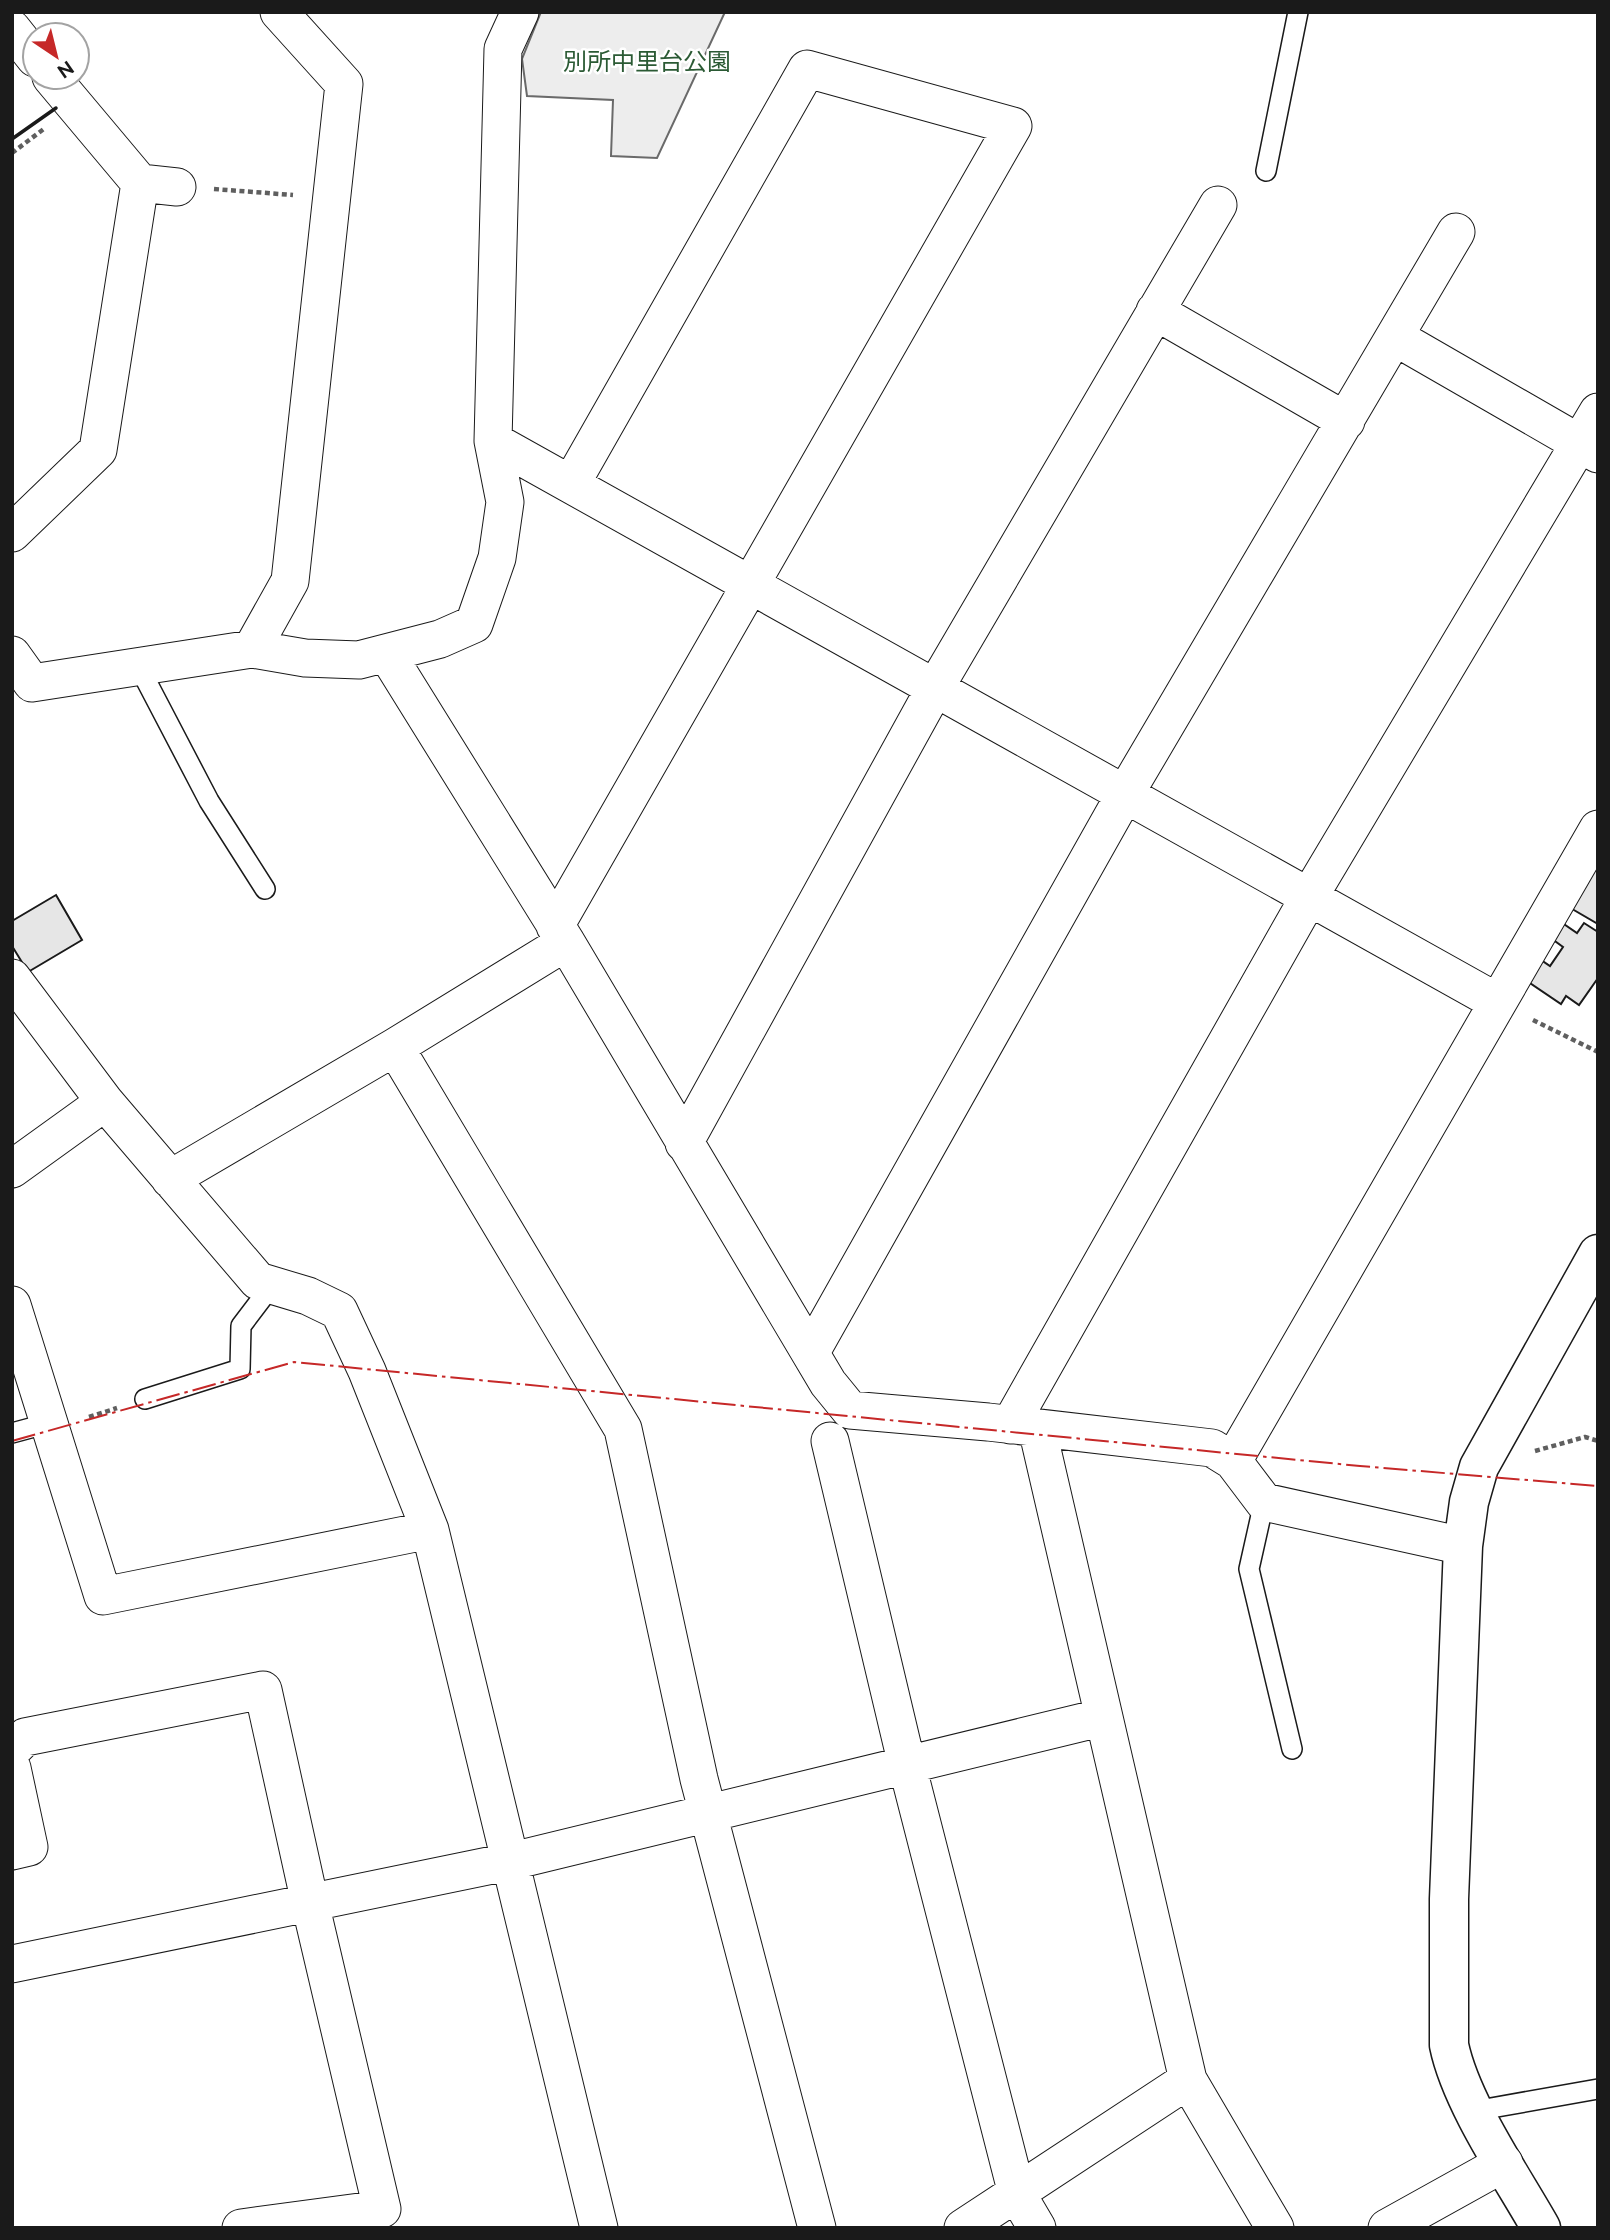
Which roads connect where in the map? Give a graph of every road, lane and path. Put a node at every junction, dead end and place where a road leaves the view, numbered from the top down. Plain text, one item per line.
1 (279, 12) edge
2 (520, 12) edge
3 (1298, 12) edge
4 (63, 91) edge
5 (1266, 171) dead end
6 (139, 183) junction
7 (177, 187) joint
8 (332, 198) junction
9 (1217, 205) dead end
10 (1455, 232) dead end
11 (1155, 311) junction
12 (1395, 337) junction
13 (1598, 412) edge
14 (1346, 421) junction
15 (493, 441) junction
16 (1588, 448) edge
17 (571, 484) junction
18 (12, 533) edge
19 (751, 585) junction
20 (252, 649) junction
21 (12, 654) edge
22 (387, 654) junction
23 (139, 667) junction
24 (935, 688) junction
25 (1125, 794) junction
26 (1598, 829) edge
27 (265, 889) dead end
28 (1309, 897) junction
29 (560, 934) junction
30 (15, 987) edge
31 (1503, 1005) junction
32 (395, 1047) junction
33 (1598, 1052) edge
34 (105, 1102) junction
35 (684, 1143) junction
36 (12, 1169) edge
37 (170, 1179) junction
38 (1598, 1254) edge
39 (272, 1285) junction
40 (12, 1305) edge
41 (822, 1396) junction
42 (145, 1399) joint
43 (50, 1426) junction
44 (1024, 1426) junction
45 (12, 1433) edge
46 (1233, 1461) junction
47 (1264, 1503) junction
48 (430, 1531) junction
49 (1463, 1546) junction
50 (1104, 1717) junction
51 (1292, 1749) dead end
52 (12, 1750) edge
53 (907, 1765) junction
54 (12, 1768) edge
55 (708, 1813) junction
56 (12, 1851) edge
57 (512, 1861) junction
58 (310, 1903) junction
59 (12, 1964) edge
60 (1188, 2080) junction
61 (1598, 2089) edge
62 (1474, 2111) junction
63 (1504, 2162) junction
64 (1017, 2194) junction
65 (384, 2218) edge
66 (241, 2228) edge
67 (599, 2228) edge
68 (817, 2228) edge
69 (963, 2228) edge
70 (1037, 2228) edge
71 (1275, 2228) edge
72 (1387, 2228) edge
73 (1541, 2228) edge

1 - 8 street
2 - 15 street
3 - 5 lane
4 - 6 street
6 - 7 street
6 - 18 street
7 - 8 path
8 - 20 street
9 - 11 street
10 - 12 street
11 - 14 street
11 - 24 street
12 - 14 street
12 - 16 street
13 - 16 street
14 - 25 street
15 - 17 street
15 - 22 street
16 - 28 street
17 - 19 street
17 - 19 street
19 - 24 street
19 - 29 street
20 - 22 street
20 - 23 street
21 - 23 street
22 - 29 street
23 - 27 lane
24 - 25 street
24 - 35 street
25 - 28 street
25 - 41 street
26 - 31 street
28 - 31 street
28 - 44 street
29 - 32 street
29 - 35 street
30 - 34 street
31 - 33 path
31 - 46 street
32 - 37 street
32 - 55 street
34 - 36 street
34 - 37 street
35 - 41 street
37 - 39 street
38 - 49 street
39 - 42 lane
39 - 48 street
40 - 43 street
41 - 44 street
41 - 53 street
42 - 43 path
43 - 45 lane
43 - 48 street
44 - 46 street
44 - 50 street
46 - 47 street
47 - 49 street
47 - 51 lane
48 - 57 street
49 - 62 street
50 - 53 street
50 - 60 street
52 - 58 street
53 - 55 street
53 - 64 street
54 - 56 street
55 - 57 street
55 - 68 street
57 - 58 street
57 - 67 street
58 - 59 street
58 - 65 street
60 - 64 street
60 - 71 street
61 - 62 lane
62 - 63 street
63 - 72 street
63 - 73 street
64 - 69 street
64 - 70 street
65 - 66 street

